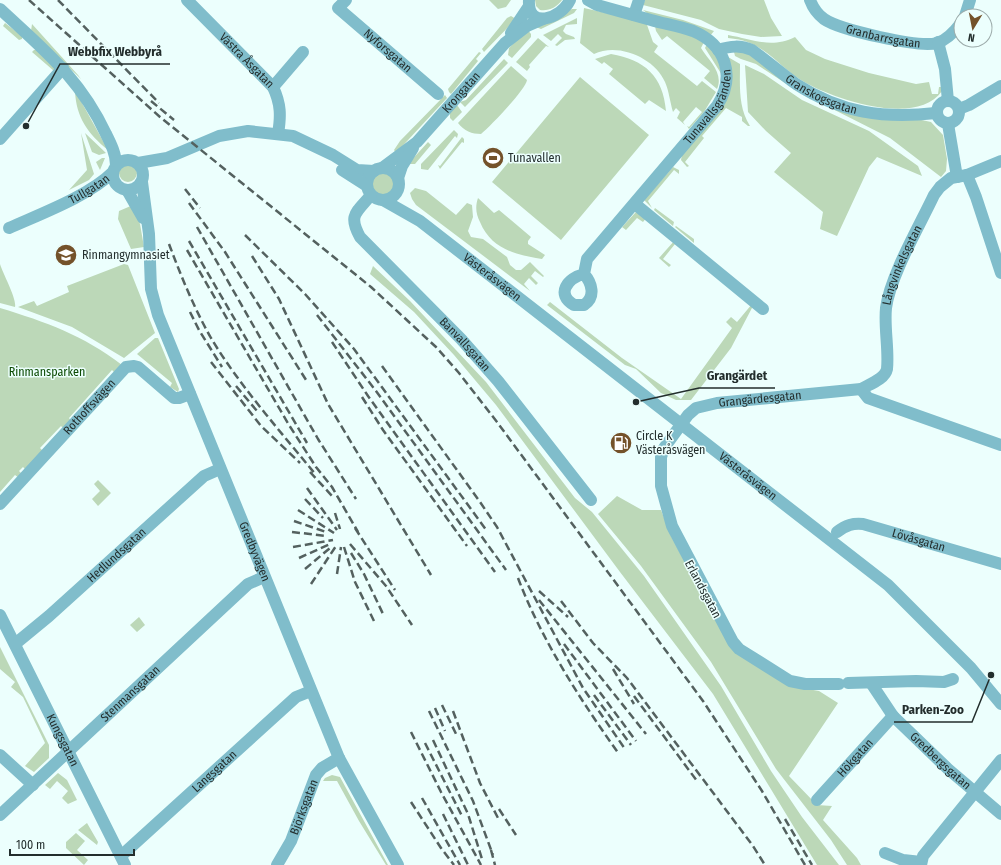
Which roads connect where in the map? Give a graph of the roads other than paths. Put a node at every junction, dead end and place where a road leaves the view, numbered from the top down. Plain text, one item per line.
1 (187, 0) edge
2 (639, 0) edge
3 (810, 0) edge
4 (528, 2) edge
5 (569, 2) edge
6 (593, 2) edge
7 (342, 4) edge
8 (0, 9) edge
9 (634, 15) junction
10 (543, 19) junction
11 (953, 32) edge
12 (938, 42) junction
13 (505, 43) junction
14 (718, 50) junction
15 (302, 52) dead end
16 (63, 68) junction
17 (1001, 86) edge
18 (273, 88) junction
19 (438, 94) dead end
20 (948, 101) junction
21 (959, 109) junction
22 (936, 113) junction
23 (100, 122) junction
24 (948, 124) junction
25 (278, 134) junction
26 (0, 139) edge
27 (417, 142) junction
28 (167, 158) junction
29 (134, 161) junction
30 (1001, 161) edge
31 (115, 169) junction
32 (378, 170) junction
33 (962, 176) junction
34 (398, 178) junction
35 (142, 180) junction
36 (123, 189) junction
37 (369, 190) junction
38 (396, 194) junction
39 (384, 200) junction
40 (62, 203) junction
41 (635, 204) junction
42 (420, 221) junction
43 (148, 226) junction
44 (4, 230) edge
45 (1001, 273) edge
46 (584, 274) dead end
47 (763, 309) dead end
48 (861, 389) junction
49 (848, 391) joint
50 (190, 394) junction
51 (681, 425) junction
52 (1001, 445) edge
53 (220, 469) junction
54 (591, 500) dead end
55 (0, 504) edge
56 (837, 532) dead end
57 (1001, 564) edge
58 (264, 577) junction
59 (0, 615) edge
60 (15, 644) junction
61 (972, 668) junction
62 (953, 679) dead end
63 (871, 682) junction
64 (1001, 690) edge
65 (311, 691) junction
66 (1001, 704) edge
67 (894, 716) junction
68 (69, 751) junction
69 (0, 755) edge
70 (339, 758) junction
71 (1001, 760) edge
72 (33, 785) junction
73 (976, 793) junction
74 (817, 800) dead end
75 (1001, 814) edge
76 (0, 816) edge
77 (885, 853) dead end
78 (123, 861) edge
79 (921, 864) edge
80 (276, 865) edge
81 (398, 865) edge

1 - 18 street, Västra Åsgatan
2 - 9 street
3 - 12 street, Granbarrsgatan
4 - 10 street
4 - 13 street, Krongatan
5 - 6 street, Tunavallsgränden
5 - 10 street, Krongatan
6 - 9 street, Tunavallsgränden
7 - 19 street, Nyforsgatan
8 - 16 street
9 - 14 street, Tunavallsgränden
10 - 13 street, Krongatan
11 - 12 street, Granbarrsgatan
12 - 20 street
13 - 27 street, Krongatan
14 - 22 street, Granskogsgatan
14 - 41 street, Tunavallsgränden
15 - 18 street
16 - 23 street
16 - 26 street
17 - 21 street
18 - 25 street, Västra Åsgatan
20 - 21 street
20 - 22 street
21 - 24 street
22 - 24 street
23 - 29 street
23 - 31 street
24 - 33 street
25 - 28 street
25 - 32 street
25 - 37 street
27 - 32 street, Krongatan
27 - 34 street, Krongatan
28 - 29 street
28 - 35 street
29 - 31 street
29 - 35 street
30 - 33 street, Långvinkelsgatan
31 - 36 street
31 - 40 street, Tullgatan
32 - 34 street
32 - 37 street
33 - 45 street
33 - 48 street, Långvinkelsgatan
34 - 38 street
35 - 36 street
35 - 43 street, Gredbyvägen
36 - 40 street, Tullgatan
36 - 43 street, Gredbyvägen
37 - 39 street
37 - 54 street, Banvallsgatan
38 - 39 street
38 - 42 street, Västeråsvägen
39 - 42 street, Västeråsvägen
40 - 44 street, Tullgatan
41 - 46 street, Tunavallsgränden
41 - 47 street
42 - 51 street, Västeråsvägen
43 - 50 street, Gredbyvägen
48 - 49 street, Långvinkelsgatan
48 - 52 street
49 - 51 street, Grangärdesgatan
50 - 53 street, Gredbyvägen
50 - 55 street, Rothoffsvägen
51 - 61 street, Västeråsvägen
51 - 63 street, Erlandsgatan
53 - 58 street, Gredbyvägen
53 - 60 street, Hedlundsgatan
56 - 57 street, Lövåsgatan
58 - 65 street, Gredbyvägen
58 - 68 street, Stenmansgatan
59 - 60 street, Kungsgatan
60 - 68 street, Kungsgatan
61 - 64 street, Västeråsvägen
61 - 66 street, Västeråsvägen
62 - 63 street, Erlandsgatan
63 - 67 street, Gredbergsgatan
65 - 70 street, Gredbyvägen
65 - 78 street, Langsgatan
67 - 73 street, Gredbergsgatan
67 - 74 street, Hökgatan
68 - 72 street, Stenmansgatan
68 - 78 street, Kungsgatan
69 - 72 street
70 - 80 street, Björksgatan
70 - 81 street, Gredbyvägen
71 - 73 street
72 - 76 street, Stenmansgatan
73 - 75 street, Gredbergsgatan
73 - 79 street
77 - 79 street

